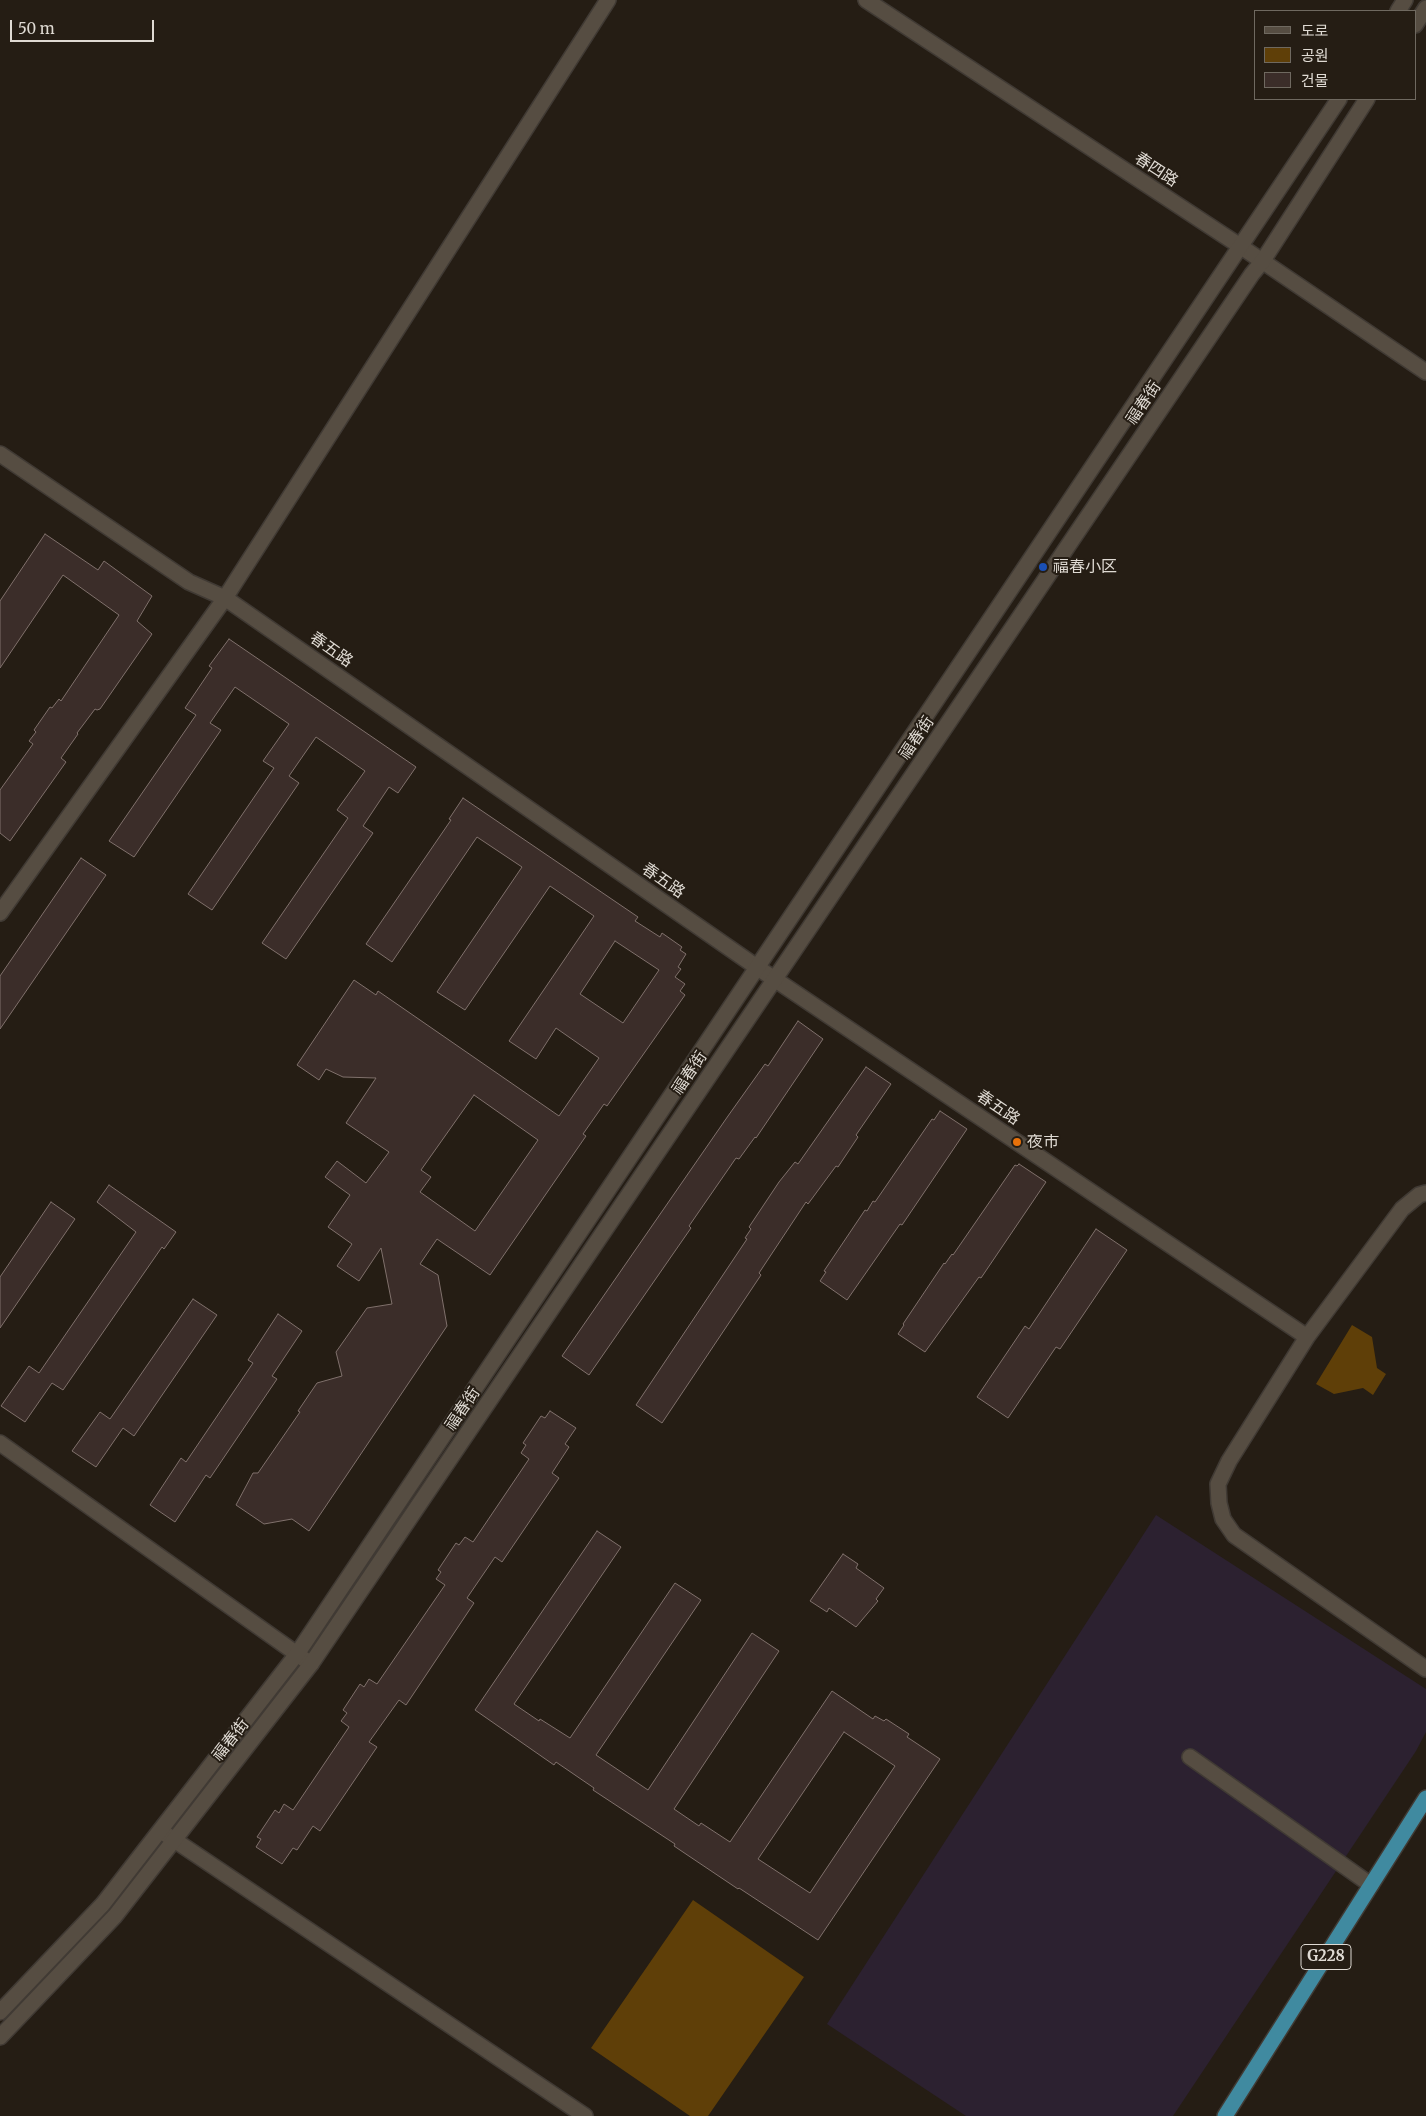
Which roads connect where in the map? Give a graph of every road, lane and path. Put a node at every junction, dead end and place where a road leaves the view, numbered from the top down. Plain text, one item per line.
1 (608, 0) edge
2 (866, 0) edge
3 (1426, 8) edge
4 (1416, 24) edge
5 (1338, 100) edge
6 (1367, 100) edge
7 (1240, 246) junction
8 (1262, 262) junction
9 (1426, 372) edge
10 (0, 454) edge
11 (225, 598) junction
12 (0, 913) edge
13 (758, 968) junction
14 (775, 979) junction
15 (1426, 1193) edge
16 (1307, 1337) junction
17 (0, 1443) edge
18 (297, 1654) junction
19 (311, 1664) junction
20 (1426, 1669) edge
21 (1190, 1757) dead end
22 (1426, 1798) edge
23 (161, 1831) junction
24 (175, 1840) junction
25 (1371, 1885) junction
26 (0, 2012) edge
27 (0, 2037) edge
28 (585, 2116) edge
29 (1226, 2116) edge

1 - 11 street
2 - 7 street, 春四路
3 - 4 street
5 - 7 street, 福春街
6 - 8 street, 福春街
7 - 8 street, 春四路
7 - 13 street, 福春街
8 - 9 street, 春四路
8 - 14 street, 福春街
10 - 11 street, 春五路
11 - 12 street
11 - 13 street, 春五路
13 - 14 street, 春五路
13 - 18 street, 福春街
14 - 16 street, 春五路
14 - 19 street, 福春街
15 - 16 street
16 - 20 street
17 - 18 street
18 - 19 street
18 - 23 street, 福春街
19 - 24 street, 福春街
21 - 25 street
22 - 25 highway, G228
23 - 24 street
23 - 26 street, 福春街
24 - 27 street, 福春街
24 - 28 street
25 - 29 highway, G228

